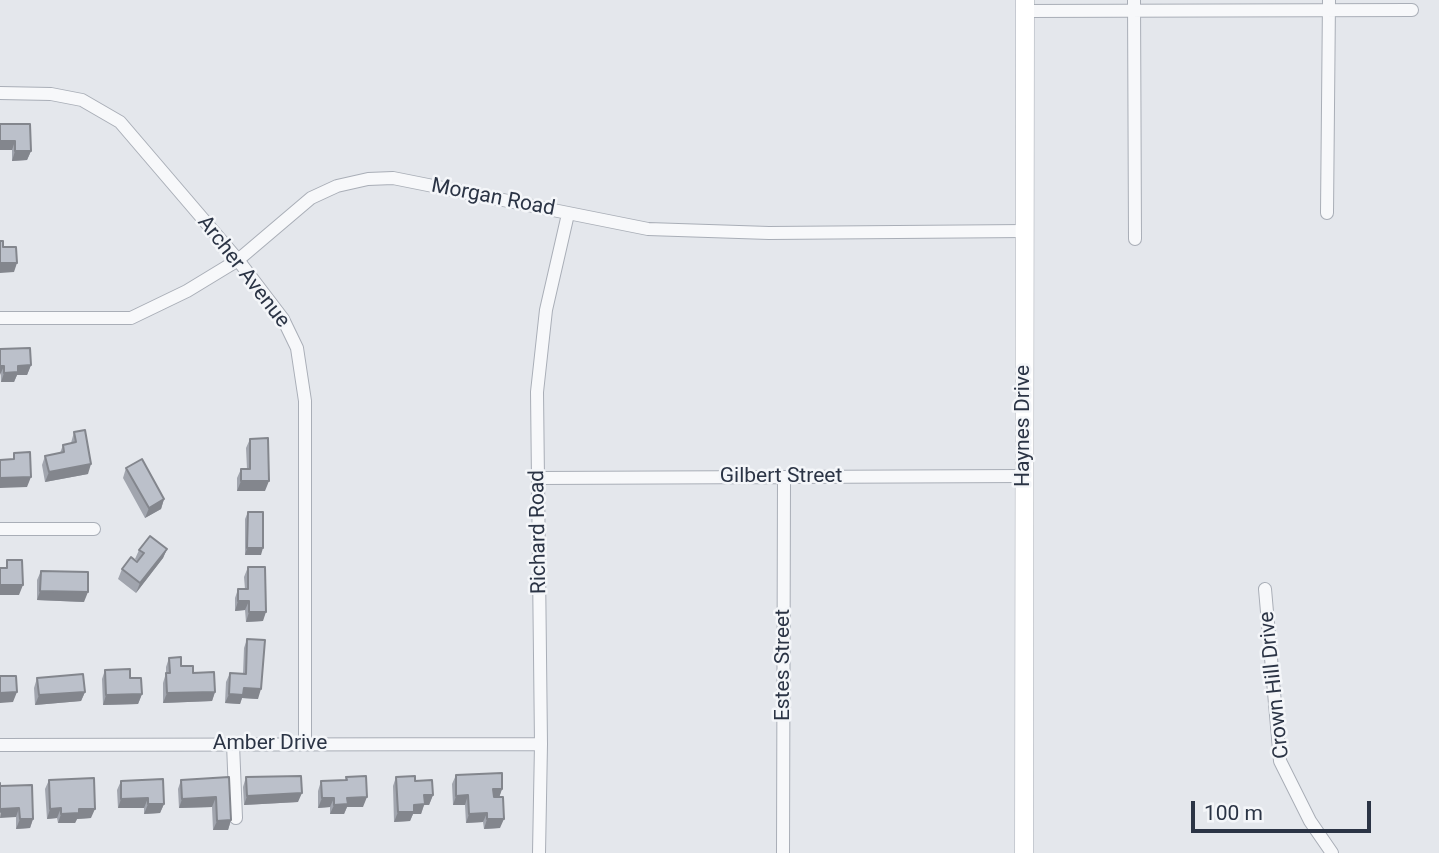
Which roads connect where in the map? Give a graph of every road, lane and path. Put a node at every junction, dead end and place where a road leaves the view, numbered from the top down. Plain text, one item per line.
1 (1025, 5) edge
2 (1134, 5) edge
3 (1329, 5) edge
4 (1412, 10) dead end
5 (0, 93) edge
6 (1327, 213) dead end
7 (568, 214) junction
8 (1026, 231) junction
9 (1135, 239) dead end
10 (238, 260) junction
11 (0, 318) edge
12 (1024, 476) junction
13 (784, 477) junction
14 (538, 478) junction
15 (0, 529) edge
16 (94, 529) dead end
17 (1265, 589) dead end
18 (233, 744) junction
19 (305, 744) junction
20 (541, 744) junction
21 (0, 745) edge
22 (236, 818) dead end
23 (539, 853) edge
24 (783, 853) edge
25 (1024, 853) edge
26 (1332, 853) edge

1 - 2 street
1 - 8 street, Haynes Drive
2 - 3 street
2 - 9 street
3 - 4 street
3 - 6 street
5 - 10 street, Archer Avenue
7 - 8 street, Morgan Road
7 - 10 street, Morgan Road
7 - 14 street, Richard Road
8 - 12 street, Haynes Drive
10 - 11 street, Morgan Road
10 - 19 street, Archer Avenue
12 - 13 street, Gilbert Street
12 - 25 street, Haynes Drive
13 - 14 street, Gilbert Street
13 - 24 street, Estes Street
14 - 20 street, Richard Road
15 - 16 street
17 - 26 street, Crown Hill Drive
18 - 19 street, Amber Drive
18 - 21 street, Amber Drive
18 - 22 street
19 - 20 street, Amber Drive
20 - 23 street, Richard Road

